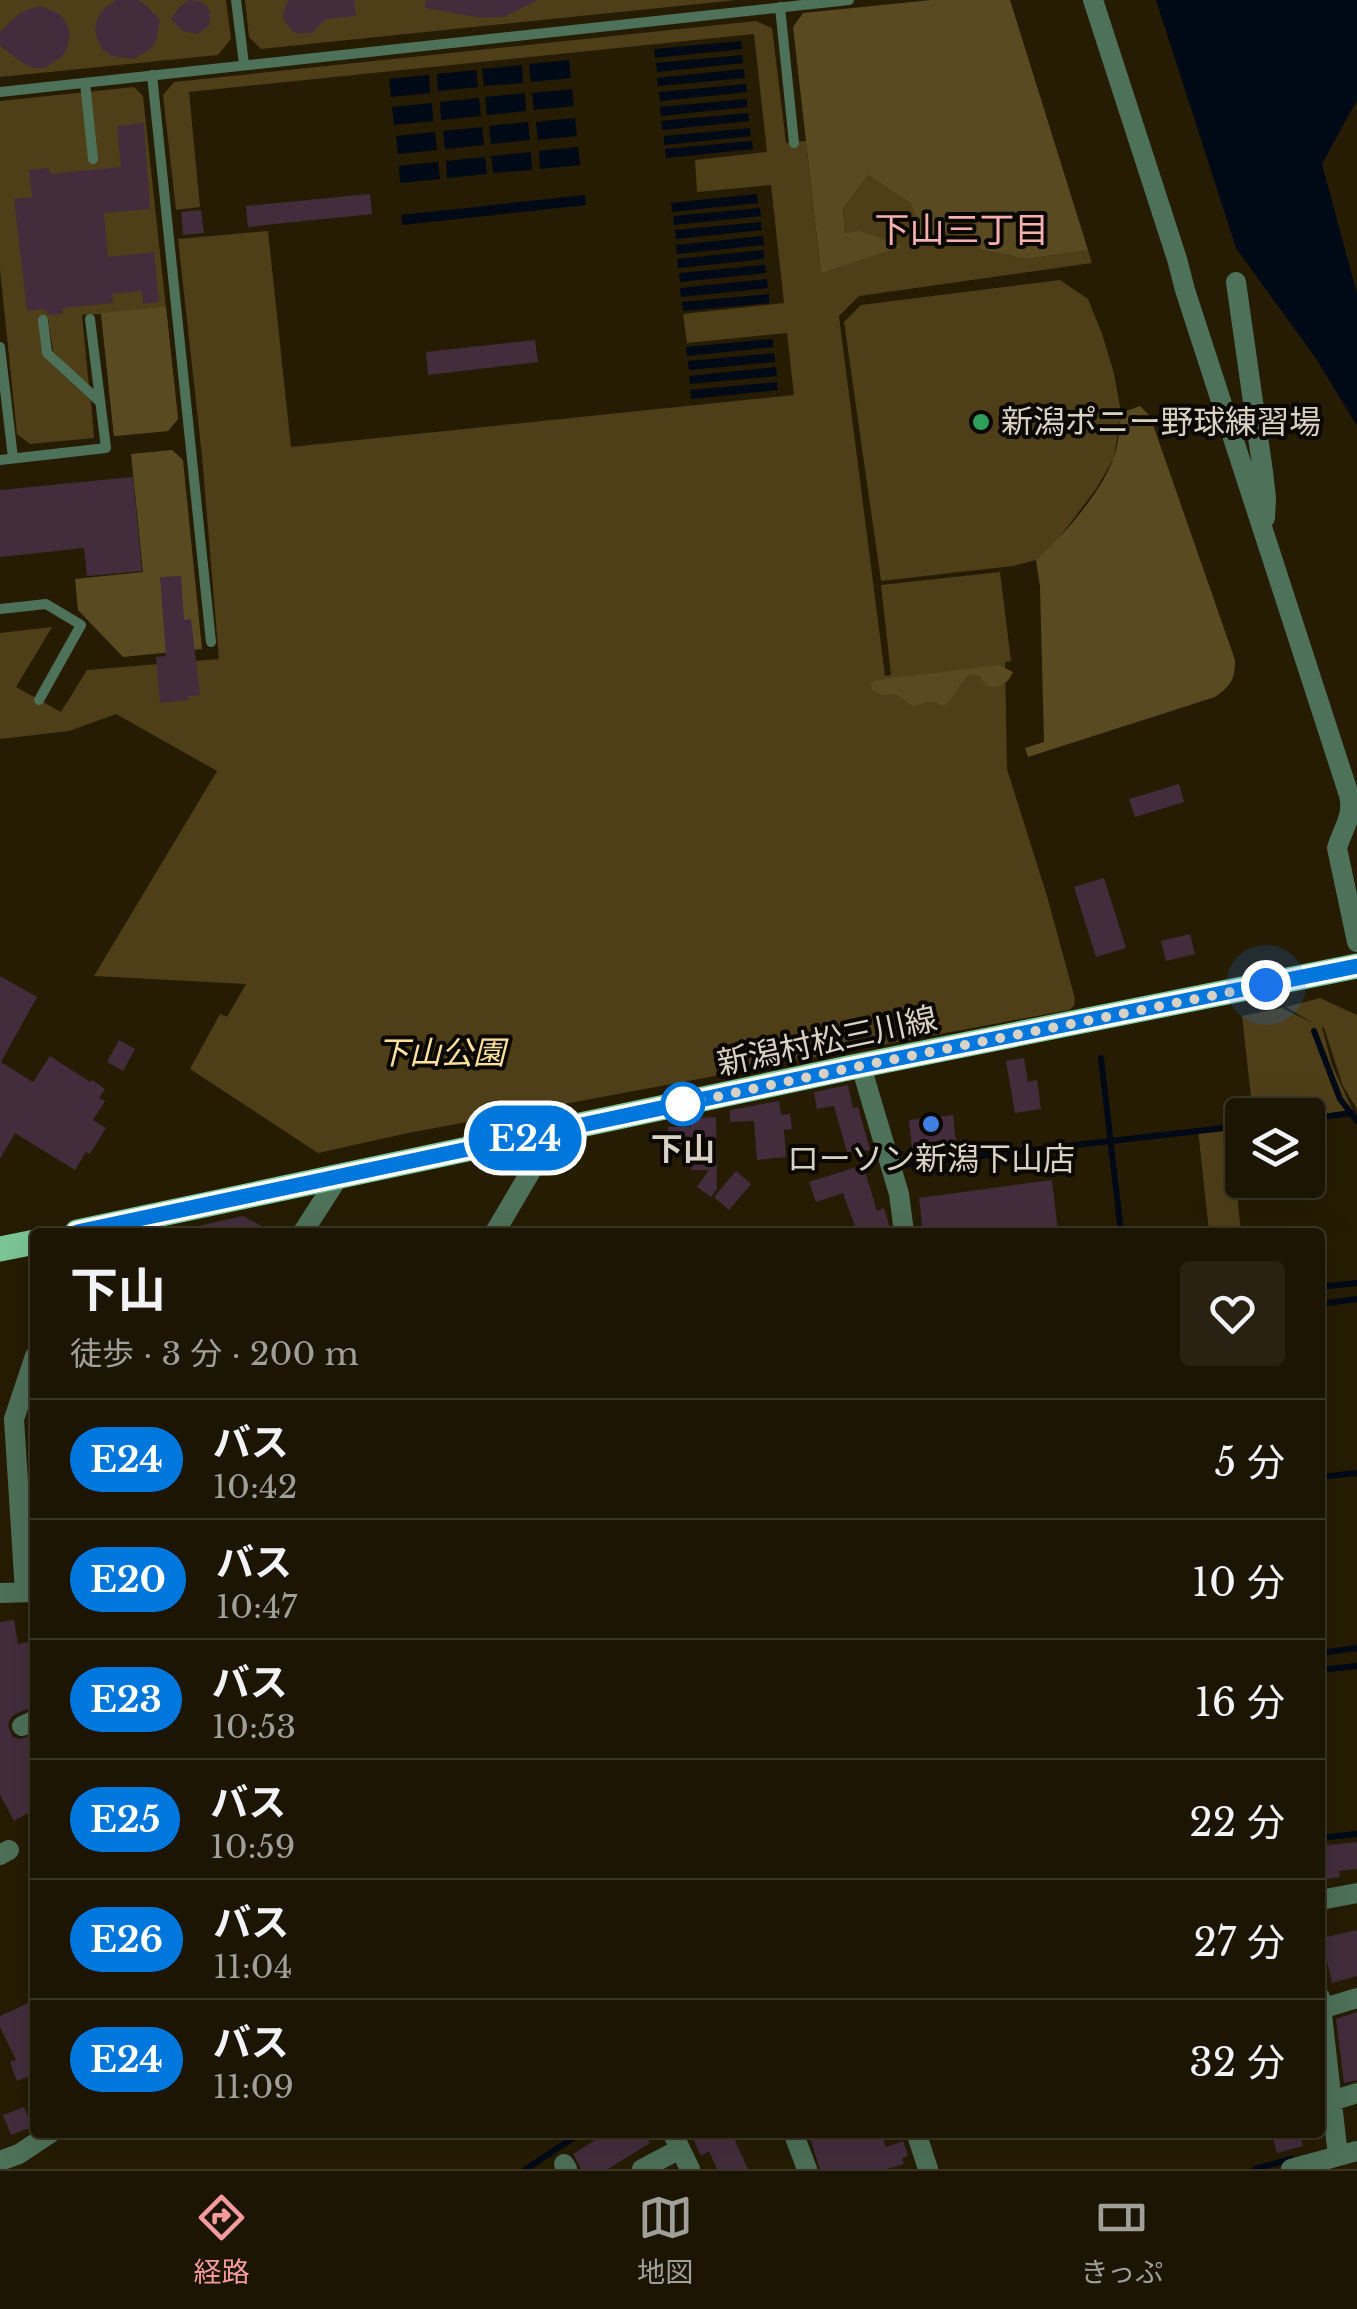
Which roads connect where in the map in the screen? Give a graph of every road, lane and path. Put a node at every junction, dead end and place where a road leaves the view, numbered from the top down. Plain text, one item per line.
1 (236, 0) edge
2 (848, 0) edge
3 (1093, 0) edge
4 (780, 7) junction
5 (244, 64) junction
6 (152, 75) junction
7 (85, 82) junction
8 (0, 92) edge
9 (794, 143) dead end
10 (94, 160) dead end
11 (1236, 282) dead end
12 (43, 320) dead end
13 (90, 320) dead end
14 (0, 347) edge
15 (2, 387) edge
16 (100, 402) junction
17 (13, 458) junction
18 (0, 460) edge
19 (1264, 532) junction
20 (0, 609) edge
21 (210, 642) dead end
22 (39, 700) dead end
23 (1357, 942) edge
24 (1357, 966) edge
25 (861, 1066) junction
26 (554, 1132) junction
27 (339, 1176) junction
28 (98, 1228) edge
29 (306, 1228) edge
30 (497, 1228) edge
31 (903, 1228) edge
32 (30, 1243) edge
33 (0, 1250) edge
34 (26, 1408) edge
35 (30, 1592) edge
36 (0, 1593) edge
37 (1357, 1893) edge
38 (1325, 1899) edge
39 (1357, 1998) edge
40 (1325, 2008) edge
41 (1325, 2042) edge
42 (1357, 2093) edge
43 (1332, 2101) junction
44 (43, 2138) edge
45 (795, 2138) edge
46 (918, 2138) edge
47 (676, 2141) edge
48 (1348, 2154) edge
49 (0, 2161) edge
50 (642, 2169) edge
51 (690, 2169) edge
52 (807, 2169) edge
53 (928, 2169) edge
54 (1291, 2169) edge

1 - 5 lane
2 - 4 lane
3 - 19 street
4 - 5 lane
4 - 9 lane
5 - 6 lane
6 - 7 lane
6 - 21 lane
7 - 8 lane
7 - 10 lane
11 - 19 street
12 - 16 lane
13 - 16 lane
14 - 15 lane
15 - 17 lane
16 - 17 lane
17 - 18 lane
19 - 23 street
20 - 22 lane
24 - 25 main road, 新潟村松三川線
25 - 26 main road, 新潟村松三川線
25 - 31 street
26 - 27 main road, 新潟村松三川線
26 - 30 street
27 - 28 main road, 新潟村松三川線
27 - 29 street
32 - 33 main road
34 - 35 street
35 - 36 street
37 - 38 street
39 - 40 street
41 - 43 street
42 - 43 street
43 - 48 street
44 - 49 street
45 - 52 street
46 - 53 street
47 - 50 street
47 - 51 street
48 - 54 street

